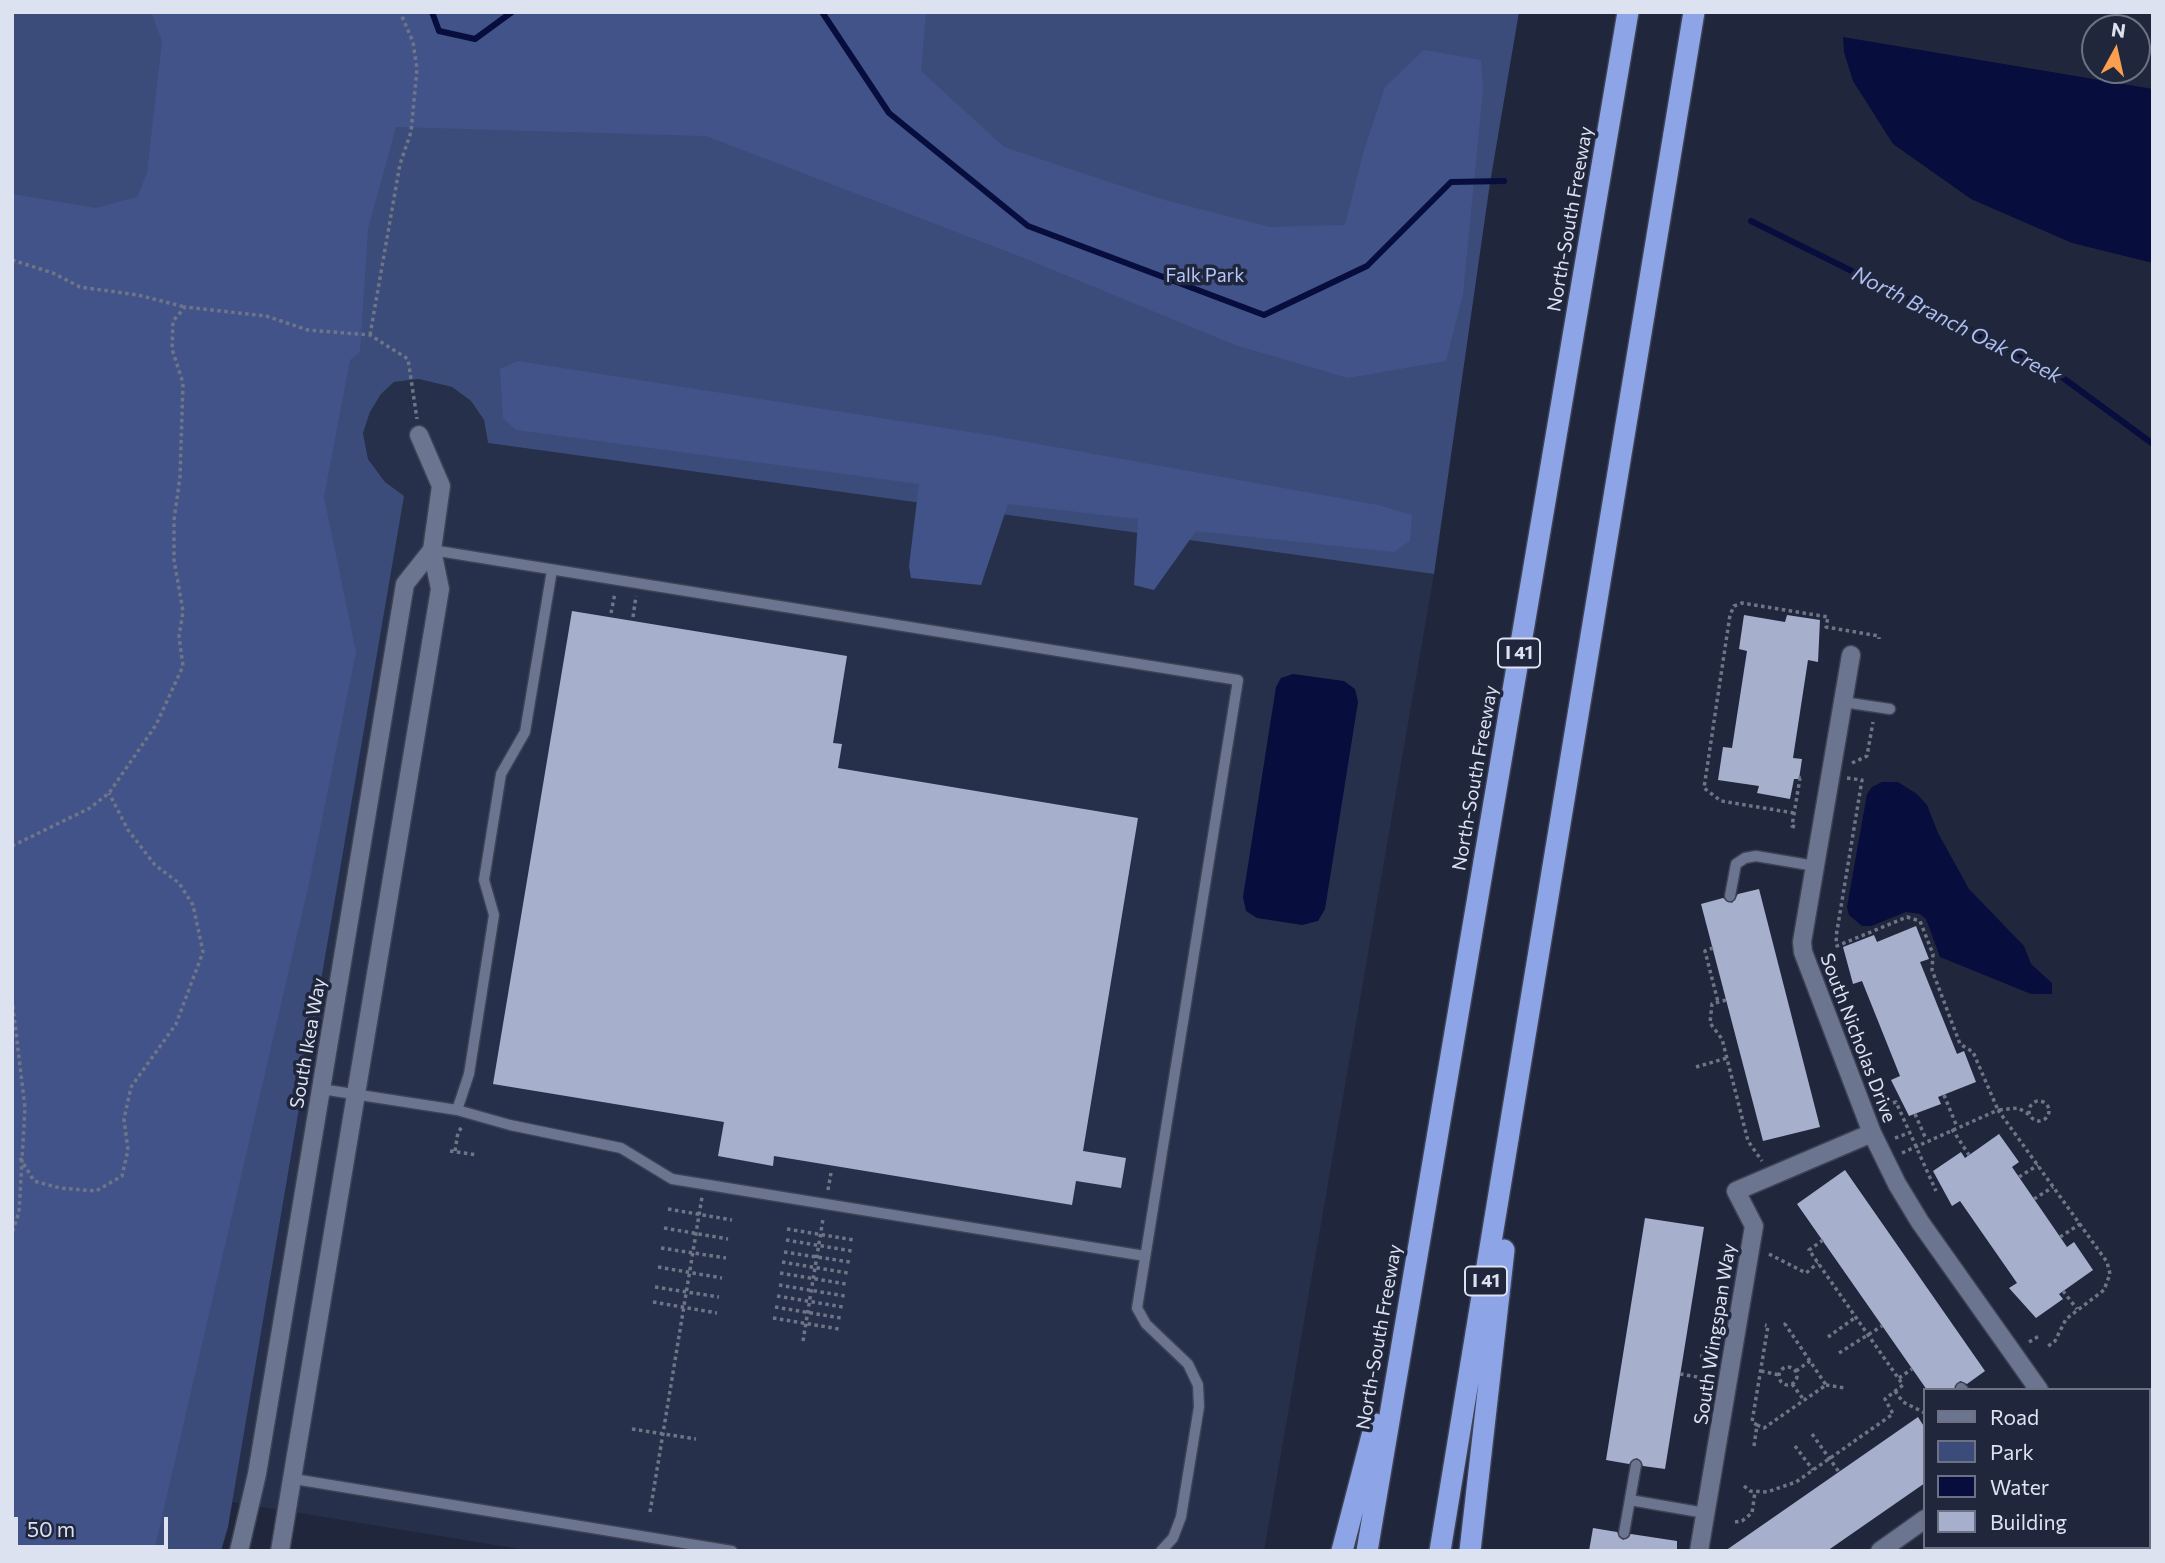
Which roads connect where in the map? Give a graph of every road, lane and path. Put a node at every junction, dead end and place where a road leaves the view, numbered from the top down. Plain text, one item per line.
1 (400, 12) edge
2 (1628, 12) edge
3 (1694, 12) edge
4 (12, 260) edge
5 (185, 307) junction
6 (370, 335) junction
7 (419, 435) joint
8 (432, 550) junction
9 (552, 570) junction
10 (617, 580) junction
11 (638, 584) junction
12 (611, 613) dead end
13 (633, 617) dead end
14 (1879, 639) dead end
15 (1851, 655) dead end
16 (1843, 702) junction
17 (1876, 707) junction
18 (1890, 709) dead end
19 (1803, 779) dead end
20 (108, 793) junction
21 (1794, 813) junction
22 (1795, 827) dead end
23 (12, 846) edge
24 (1815, 866) junction
25 (1730, 896) dead end
26 (1713, 948) dead end
27 (12, 999) edge
28 (1726, 1000) dead end
29 (1718, 1002) junction
30 (1531, 1011) junction
31 (1727, 1058) junction
32 (1696, 1067) dead end
33 (321, 1089) junction
34 (357, 1095) junction
35 (1944, 1095) dead end
36 (1893, 1103) dead end
37 (457, 1110) junction
38 (1998, 1110) junction
39 (1915, 1114) dead end
40 (2030, 1115) junction
41 (1954, 1128) junction
42 (1872, 1133) junction
43 (1926, 1139) junction
44 (1914, 1146) junction
45 (450, 1150) dead end
46 (477, 1155) dead end
47 (1899, 1155) dead end
48 (1969, 1155) dead end
49 (20, 1158) junction
50 (2039, 1165) junction
51 (1765, 1166) dead end
52 (831, 1173) dead end
53 (2019, 1177) dead end
54 (704, 1185) junction
55 (2054, 1186) junction
56 (1936, 1191) dead end
57 (2035, 1199) dead end
58 (825, 1204) junction
59 (668, 1209) dead end
60 (699, 1214) junction
61 (732, 1220) dead end
62 (2080, 1224) junction
63 (664, 1228) dead end
64 (788, 1229) dead end
65 (12, 1233) edge
66 (696, 1234) junction
67 (820, 1234) junction
68 (2060, 1237) dead end
69 (729, 1240) dead end
70 (786, 1240) dead end
71 (854, 1240) dead end
72 (1823, 1240) dead end
73 (819, 1246) junction
74 (661, 1248) dead end
75 (1765, 1248) dead end
76 (852, 1251) dead end
77 (784, 1252) dead end
78 (693, 1253) junction
79 (1145, 1256) junction
80 (817, 1257) junction
81 (726, 1258) dead end
82 (782, 1262) dead end
83 (850, 1262) dead end
84 (1818, 1263) junction
85 (658, 1267) dead end
86 (815, 1268) junction
87 (690, 1272) junction
88 (780, 1273) dead end
89 (848, 1273) dead end
90 (722, 1278) dead end
91 (813, 1279) junction
92 (779, 1284) dead end
93 (846, 1284) dead end
94 (655, 1287) dead end
95 (811, 1290) junction
96 (2063, 1291) dead end
97 (687, 1292) junction
98 (1410, 1294) junction
99 (777, 1296) dead end
100 (845, 1296) dead end
101 (719, 1297) dead end
102 (809, 1301) junction
103 (653, 1302) dead end
104 (684, 1307) junction
105 (775, 1307) dead end
106 (843, 1307) dead end
107 (2077, 1310) junction
108 (717, 1312) dead end
109 (807, 1312) junction
110 (1856, 1317) junction
111 (773, 1318) dead end
112 (841, 1318) dead end
113 (1788, 1322) dead end
114 (806, 1323) junction
115 (1765, 1325) dead end
116 (1882, 1326) dead end
117 (839, 1329) dead end
118 (1868, 1335) junction
119 (1828, 1337) dead end
120 (803, 1341) dead end
121 (2047, 1347) dead end
122 (1839, 1353) dead end
123 (1810, 1361) junction
124 (1912, 1369) dead end
125 (1761, 1371) junction
126 (1796, 1371) junction
127 (1681, 1374) dead end
128 (1779, 1375) junction
129 (1899, 1378) junction
130 (1728, 1382) junction
131 (1792, 1384) junction
132 (1826, 1385) junction
133 (1845, 1388) dead end
134 (2038, 1388) edge
135 (1895, 1391) junction
136 (1804, 1400) junction
137 (1924, 1412) edge
138 (1757, 1424) junction
139 (632, 1429) dead end
140 (663, 1434) junction
141 (1812, 1434) dead end
142 (696, 1439) dead end
143 (1754, 1447) dead end
144 (1795, 1447) dead end
145 (1830, 1459) junction
146 (1636, 1465) dead end
147 (1813, 1471) junction
148 (1839, 1472) dead end
149 (294, 1479) junction
150 (1744, 1486) dead end
151 (1755, 1492) junction
152 (1630, 1500) junction
153 (650, 1512) dead end
154 (1705, 1513) junction
155 (1924, 1520) edge
156 (1735, 1522) dead end
157 (1624, 1533) dead end
158 (239, 1551) edge
159 (280, 1551) edge
160 (732, 1551) edge
161 (1161, 1551) edge
162 (1342, 1551) edge
163 (1367, 1551) edge
164 (1440, 1551) edge
165 (1470, 1551) edge
166 (1699, 1551) edge
167 (1880, 1551) edge

1 - 6 path
2 - 98 highway, North-South Freeway / I 41
3 - 30 highway, I 41
4 - 5 path
5 - 6 path
5 - 20 path
6 - 7 path
7 - 8 street
8 - 9 lane
8 - 33 street, South Ikea Way
8 - 34 street
9 - 10 lane
9 - 37 lane
10 - 11 lane
10 - 12 path
11 - 13 path
11 - 79 lane
14 - 21 path
15 - 16 street, South Nicholas Drive
16 - 17 lane
16 - 24 street, South Nicholas Drive
17 - 18 lane
17 - 38 path
19 - 21 path
20 - 23 path
20 - 49 path
21 - 22 path
24 - 25 lane
24 - 42 street, South Nicholas Drive
26 - 29 path
27 - 49 path
28 - 29 path
29 - 31 path
30 - 164 highway, I 41
30 - 165 highway
31 - 32 path
31 - 51 path
33 - 34 lane
33 - 158 street, South Ikea Way
34 - 37 lane
34 - 149 street
35 - 41 path
36 - 44 path
37 - 54 lane
38 - 40 path
38 - 41 path
38 - 50 path
39 - 43 path
40 - 40 path
41 - 43 path
41 - 48 path
42 - 130 street, South Wingspan Way
42 - 134 street, South Nicholas Drive
43 - 44 path
44 - 47 path
44 - 56 path
45 - 46 path
49 - 65 path
50 - 53 path
50 - 55 path
52 - 58 path
54 - 58 lane
54 - 60 path
55 - 57 path
55 - 62 path
58 - 67 path
58 - 79 lane
59 - 60 path
60 - 61 path
60 - 66 path
62 - 68 path
62 - 107 path
63 - 66 path
64 - 67 path
66 - 69 path
66 - 78 path
67 - 71 path
67 - 73 path
70 - 73 path
72 - 84 path
73 - 76 path
73 - 80 path
74 - 78 path
75 - 84 path
77 - 80 path
78 - 81 path
78 - 87 path
79 - 161 lane
80 - 83 path
80 - 86 path
82 - 86 path
84 - 110 path
85 - 87 path
86 - 89 path
86 - 91 path
87 - 90 path
87 - 97 path
88 - 91 path
91 - 93 path
91 - 95 path
92 - 95 path
94 - 97 path
95 - 100 path
95 - 102 path
96 - 107 path
97 - 101 path
97 - 104 path
98 - 162 highway
98 - 163 highway, North-South Freeway / I 41
99 - 102 path
102 - 106 path
102 - 109 path
103 - 104 path
104 - 108 path
104 - 140 path
105 - 109 path
107 - 121 path
109 - 112 path
109 - 114 path
110 - 118 path
110 - 119 path
111 - 114 path
113 - 123 path
114 - 117 path
114 - 120 path
115 - 125 path
116 - 118 path
118 - 122 path
118 - 129 path
123 - 126 path
123 - 132 path
124 - 129 path
125 - 128 path
125 - 138 path
126 - 128 path
126 - 131 path
127 - 130 path
128 - 131 path
129 - 135 path
130 - 154 street, South Wingspan Way
131 - 136 path
132 - 133 path
132 - 136 path
135 - 137 path
135 - 145 path
136 - 138 path
138 - 143 path
139 - 140 path
140 - 142 path
140 - 153 path
141 - 145 path
144 - 147 path
145 - 147 path
145 - 148 path
146 - 152 lane
147 - 151 path
149 - 159 street
149 - 160 lane
150 - 151 path
151 - 156 path
152 - 154 lane
152 - 157 lane
154 - 166 street, South Wingspan Way
155 - 167 street

